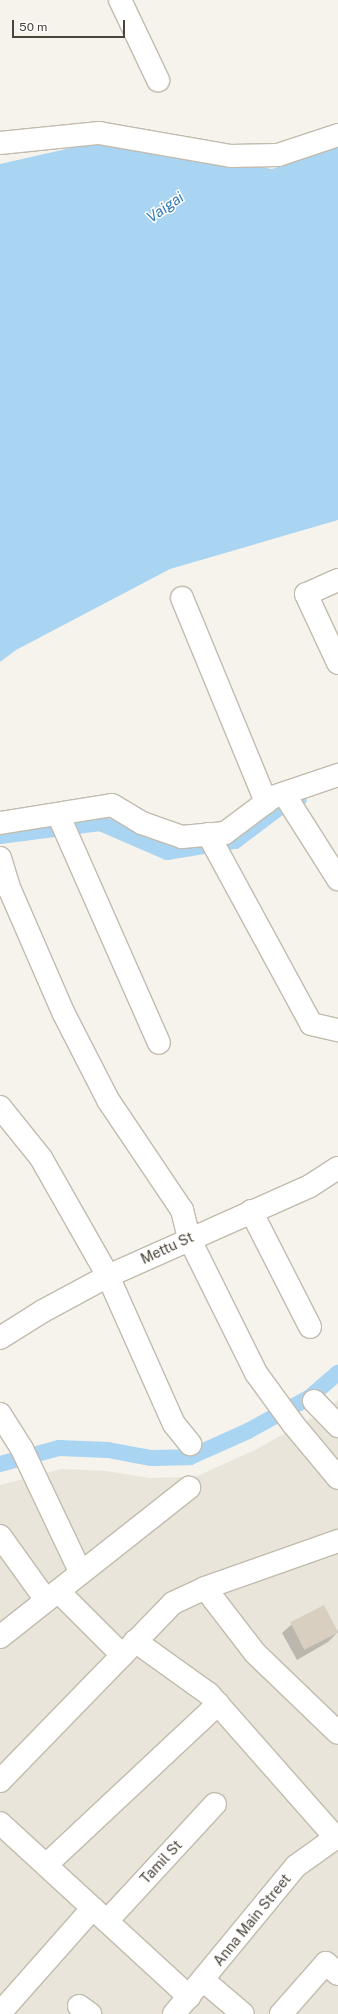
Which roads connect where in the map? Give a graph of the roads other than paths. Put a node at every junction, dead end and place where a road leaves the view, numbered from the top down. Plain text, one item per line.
1 (120, 0) edge
2 (158, 80) dead end
3 (338, 135) edge
4 (0, 144) edge
5 (338, 580) edge
6 (182, 598) dead end
7 (338, 663) edge
8 (338, 776) edge
9 (282, 800) junction
10 (0, 823) edge
11 (62, 823) junction
12 (211, 841) junction
13 (0, 858) edge
14 (338, 879) edge
15 (338, 1030) edge
16 (159, 1043) dead end
17 (0, 1106) edge
18 (338, 1168) edge
19 (251, 1211) junction
20 (189, 1238) junction
21 (108, 1276) junction
22 (310, 1327) dead end
23 (0, 1337) edge
24 (314, 1401) dead end
25 (0, 1414) edge
26 (338, 1426) edge
27 (190, 1444) dead end
28 (331, 1457) edge
29 (338, 1478) edge
30 (189, 1488) dead end
31 (0, 1536) edge
32 (338, 1541) edge
33 (81, 1573) junction
34 (205, 1588) junction
35 (52, 1595) junction
36 (0, 1637) edge
37 (129, 1648) junction
38 (218, 1704) junction
39 (338, 1733) edge
40 (0, 1781) edge
41 (216, 1804) dead end
42 (0, 1823) edge
43 (337, 1837) edge
44 (46, 1865) junction
45 (100, 1914) junction
46 (334, 1962) edge
47 (203, 1980) junction
48 (190, 1997) junction
49 (0, 2013) edge
50 (174, 2014) edge
51 (243, 2014) edge
52 (281, 2014) edge

1 - 2 street
3 - 4 street
5 - 7 street
6 - 9 street
8 - 9 street
9 - 12 street
9 - 14 street
10 - 11 street
11 - 12 street
11 - 16 street
12 - 15 street
13 - 20 street
17 - 21 street
18 - 19 street, Mettu St
19 - 20 street, Mettu St
19 - 22 street
20 - 21 street, Mettu St
20 - 28 street
21 - 23 street, Mettu St
21 - 27 street
24 - 26 street
25 - 33 street
28 - 29 street
30 - 33 street
31 - 35 street
32 - 34 street
33 - 35 street
34 - 37 street
34 - 39 street
35 - 36 street
35 - 37 street
37 - 38 street
37 - 40 street
38 - 43 street
38 - 44 street
41 - 45 street, Tamil St
42 - 44 street
43 - 47 street, Anna Main Street
44 - 45 street
45 - 48 street
45 - 49 street, Tamil St
46 - 52 street
47 - 48 street, Anna Main Street
47 - 51 street
48 - 50 street, Anna Main Street

